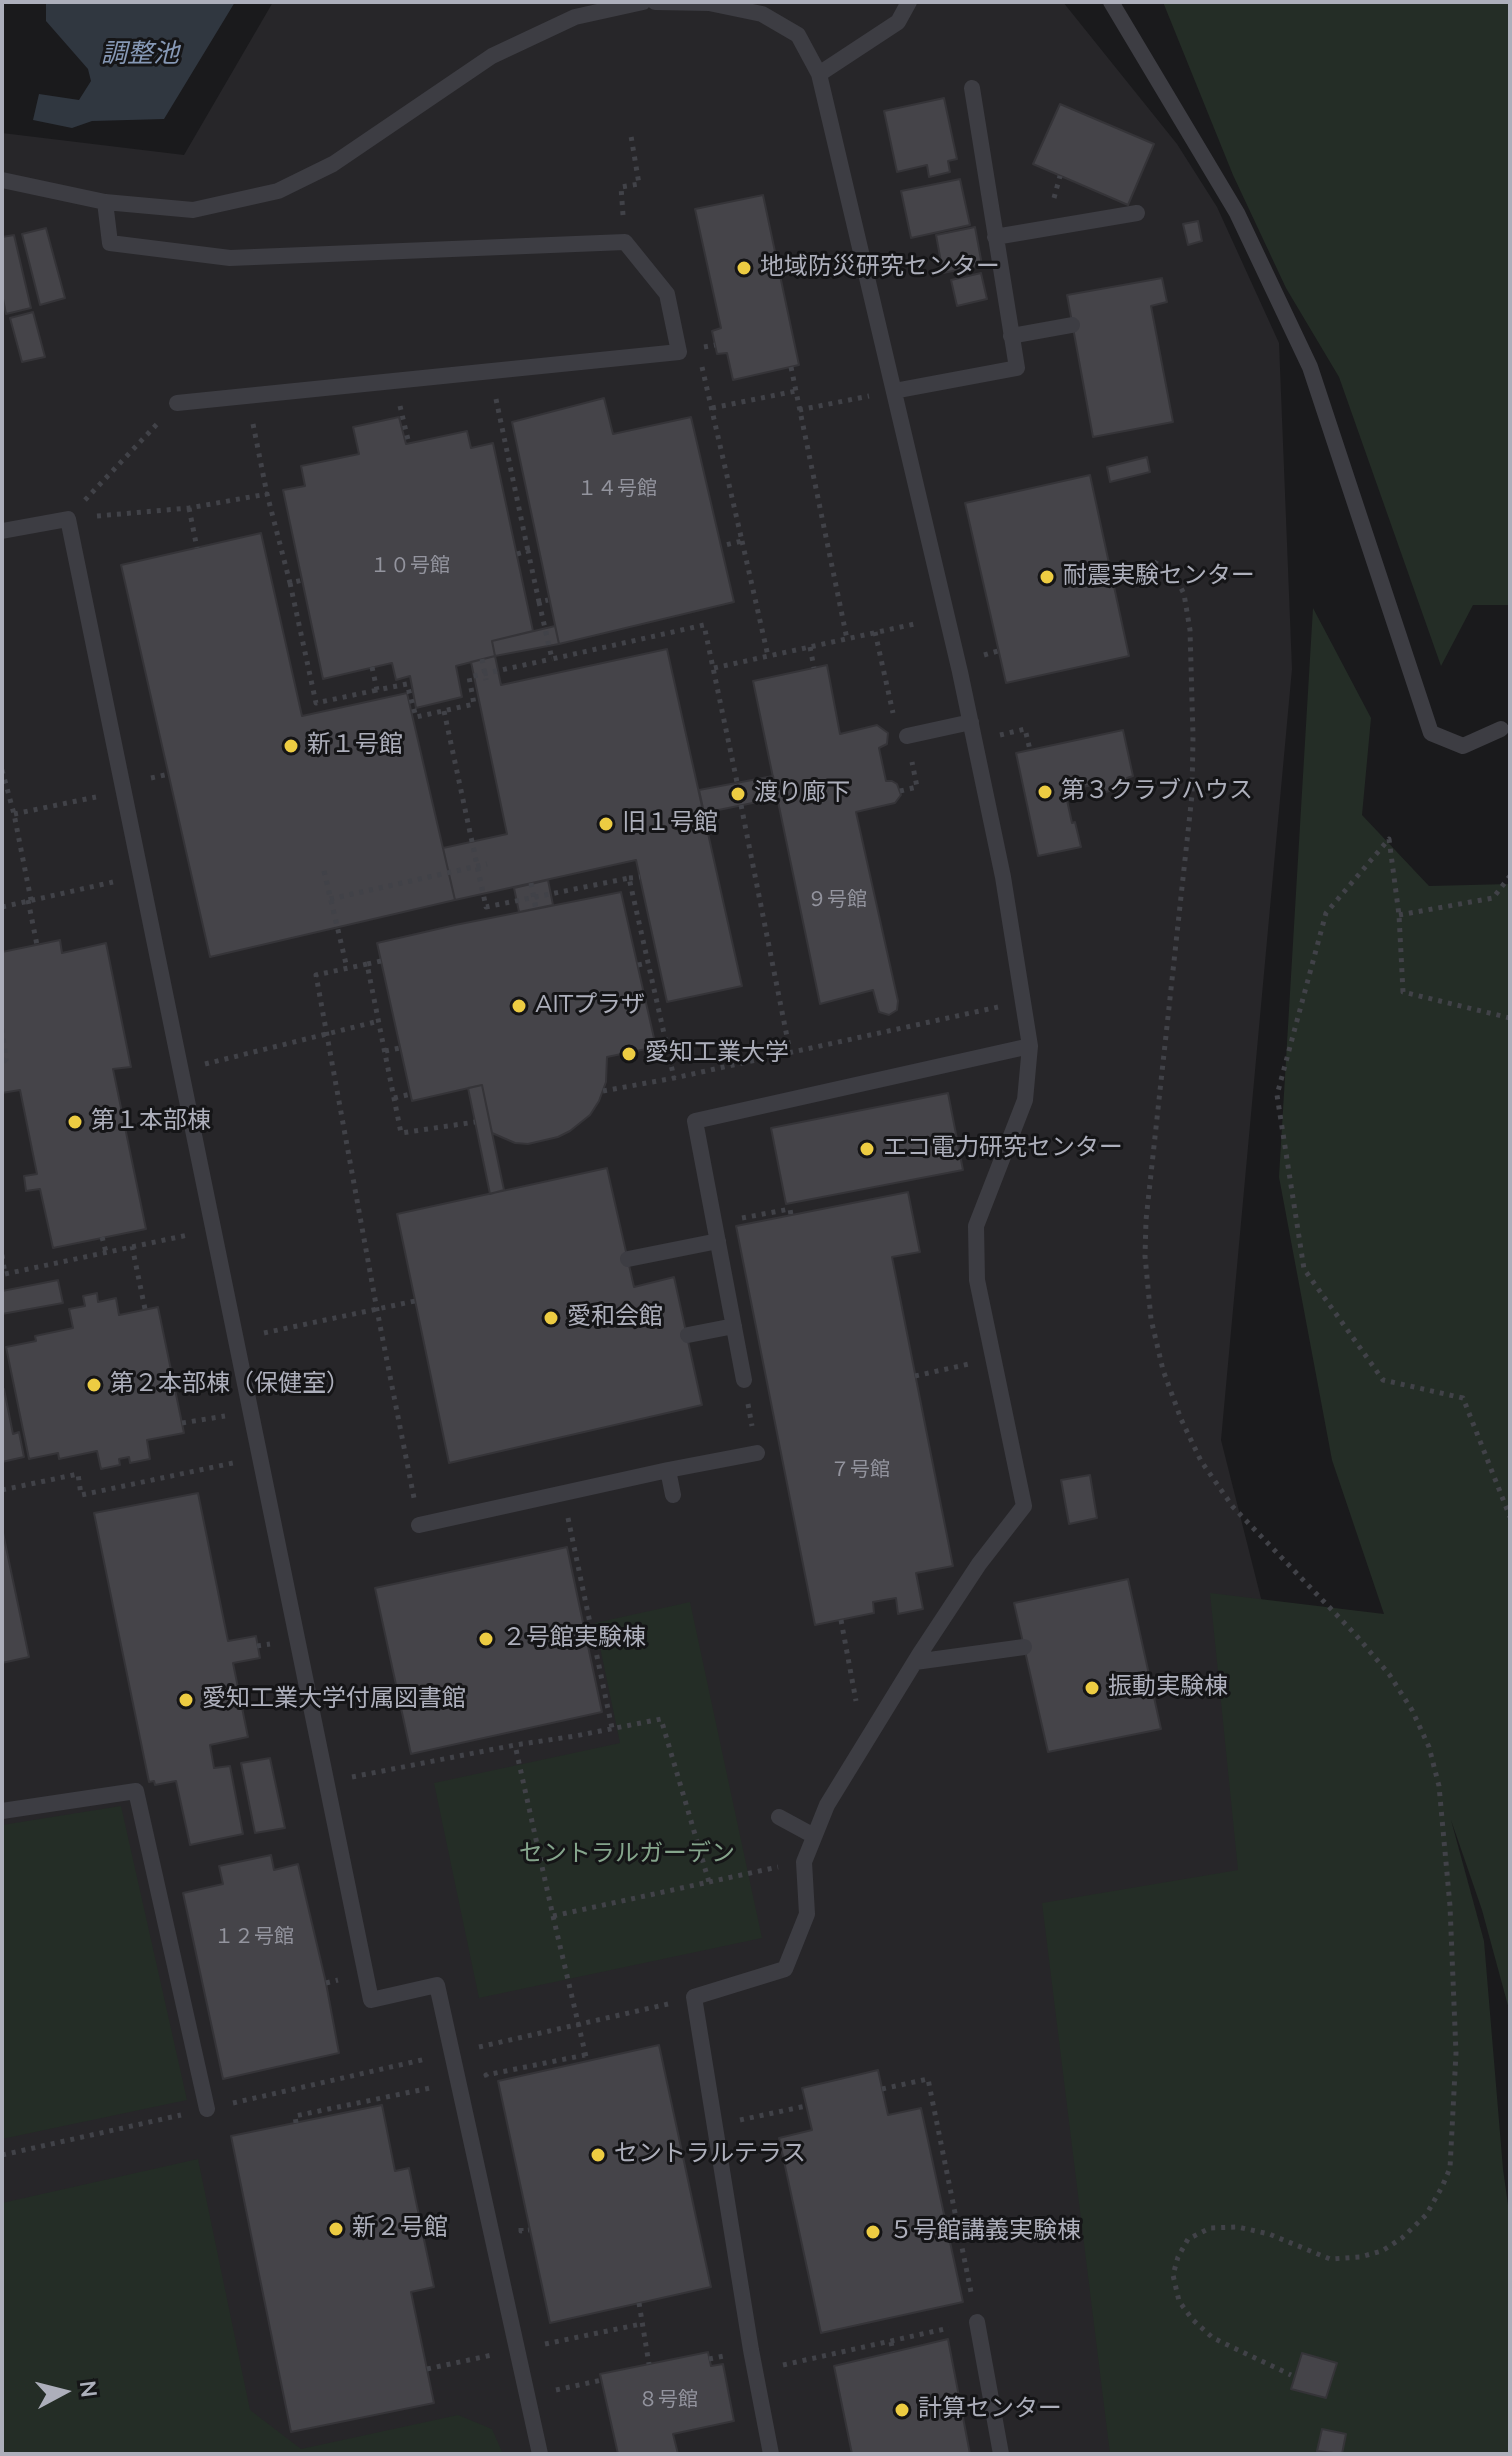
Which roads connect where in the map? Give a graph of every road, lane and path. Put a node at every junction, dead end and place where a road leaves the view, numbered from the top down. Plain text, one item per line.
1 (643, 2) edge
2 (655, 2) edge
3 (909, 2) edge
4 (1111, 2) edge
5 (819, 74) junction
6 (972, 88) dead end
7 (631, 136) dead end
8 (2, 180) edge
9 (105, 202) junction
10 (1137, 213) dead end
11 (995, 237) junction
12 (625, 242) junction
13 (1072, 325) dead end
14 (1011, 336) junction
15 (701, 363) dead end
16 (791, 367) dead end
17 (490, 371) junction
18 (394, 381) junction
19 (796, 391) junction
20 (894, 391) junction
21 (248, 395) junction
22 (177, 403) joint
23 (831, 404) dead end
24 (712, 408) junction
25 (799, 410) junction
26 (409, 444) dead end
27 (267, 494) junction
28 (189, 508) junction
29 (68, 519) junction
30 (2, 531) edge
31 (742, 541) junction
32 (721, 546) dead end
33 (197, 548) dead end
34 (528, 551) junction
35 (517, 554) dead end
36 (1154, 562) dead end
37 (303, 580) dead end
38 (290, 583) junction
39 (548, 600) dead end
40 (539, 602) junction
41 (947, 616) junction
42 (875, 632) junction
43 (847, 639) junction
44 (810, 647) junction
45 (768, 656) junction
46 (482, 659) dead end
47 (552, 659) junction
48 (372, 667) dead end
49 (714, 668) junction
50 (814, 668) dead end
51 (485, 677) junction
52 (377, 690) junction
53 (444, 711) junction
54 (894, 719) dead end
55 (971, 722) junction
56 (1501, 729) dead end
57 (907, 736) dead end
58 (974, 740) junction
59 (1030, 750) dead end
60 (2, 770) edge
61 (737, 782) dead end
62 (124, 790) junction
63 (741, 805) dead end
64 (14, 814) junction
65 (487, 864) dead end
66 (478, 866) junction
67 (324, 871) dead end
68 (1510, 876) edge
69 (141, 877) junction
70 (640, 877) dead end
71 (629, 878) junction
72 (531, 883) dead end
73 (534, 897) junction
74 (330, 899) junction
75 (29, 900) junction
76 (2, 907) edge
77 (536, 909) dead end
78 (1399, 915) junction
79 (37, 945) dead end
80 (381, 961) dead end
81 (647, 963) junction
82 (367, 964) junction
83 (638, 965) dead end
84 (347, 968) junction
85 (1023, 1001) junction
86 (1510, 1018) edge
87 (379, 1021) junction
88 (2, 1029) edge
89 (327, 1033) junction
90 (1030, 1046) junction
91 (400, 1048) dead end
92 (385, 1051) junction
93 (790, 1052) junction
94 (2, 1063) edge
95 (181, 1070) junction
96 (674, 1078) junction
97 (603, 1091) dead end
98 (411, 1094) dead end
99 (394, 1098) junction
100 (475, 1122) dead end
101 (791, 1215) dead end
102 (714, 1223) junction
103 (214, 1229) junction
104 (102, 1237) dead end
105 (718, 1241) junction
106 (132, 1246) junction
107 (106, 1252) junction
108 (2, 1255) edge
109 (628, 1259) dead end
110 (4, 1274) edge
111 (415, 1301) dead end
112 (145, 1309) dead end
113 (377, 1310) junction
114 (734, 1326) junction
115 (688, 1335) dead end
116 (237, 1339) junction
117 (993, 1359) junction
118 (915, 1376) dead end
119 (744, 1380) joint
120 (251, 1411) junction
121 (182, 1423) dead end
122 (757, 1453) joint
123 (261, 1457) junction
124 (668, 1470) junction
125 (2, 1490) edge
126 (563, 1494) junction
127 (673, 1495) dead end
128 (1510, 1517) edge
129 (419, 1525) joint
130 (841, 1620) dead end
131 (1024, 1647) dead end
132 (915, 1662) junction
133 (612, 1728) junction
134 (515, 1745) junction
135 (864, 1745) junction
136 (327, 1782) junction
137 (2, 1811) edge
138 (779, 1817) dead end
139 (814, 1836) junction
140 (804, 1862) junction
141 (709, 1882) junction
142 (553, 1916) junction
143 (694, 1997) junction
144 (577, 2025) junction
145 (453, 2053) junction
146 (459, 2083) junction
147 (882, 2089) dead end
148 (490, 2091) dead end
149 (806, 2106) dead end
150 (207, 2109) dead end
151 (296, 2123) dead end
152 (715, 2125) junction
153 (518, 2216) dead end
154 (529, 2230) dead end
155 (639, 2303) dead end
156 (977, 2322) junction
157 (641, 2324) junction
158 (891, 2342) junction
159 (517, 2350) junction
160 (893, 2352) dead end
161 (649, 2364) dead end
162 (427, 2369) dead end
163 (755, 2371) junction
164 (1291, 2375) dead end
165 (602, 2380) dead end
166 (528, 2395) junction
167 (540, 2454) edge
168 (771, 2454) edge
169 (1001, 2454) edge

1 - 9 lane
2 - 5 lane
3 - 5 lane
4 - 56 lane
5 - 20 lane
6 - 11 lane
7 - 12 path
8 - 9 lane
9 - 12 lane
10 - 11 lane
11 - 14 lane
12 - 17 lane
13 - 14 lane
14 - 20 lane
15 - 24 path
16 - 19 path
17 - 18 lane
17 - 34 path
18 - 21 lane
18 - 26 path
19 - 24 path
19 - 25 path
20 - 41 lane
21 - 22 lane
21 - 27 path
22 - 29 path
23 - 25 path
24 - 31 path
25 - 43 path
27 - 28 path
27 - 38 path
28 - 29 path
28 - 33 path
29 - 30 lane
29 - 62 lane
31 - 32 path
31 - 45 path
34 - 35 path
34 - 40 path
36 - 164 path
37 - 38 path
38 - 52 path
39 - 40 path
40 - 47 path
41 - 42 path
41 - 55 lane
42 - 43 path
42 - 54 path
43 - 44 path
44 - 45 path
44 - 50 path
45 - 49 path
46 - 51 path
47 - 49 path
47 - 51 path
48 - 52 path
49 - 61 path
51 - 53 path
52 - 53 path
53 - 66 path
55 - 57 lane
55 - 58 lane
58 - 59 path
58 - 85 lane
60 - 64 path
62 - 64 path
62 - 69 lane
63 - 93 path
64 - 75 path
65 - 66 path
66 - 73 path
66 - 74 path
67 - 74 path
68 - 78 path
69 - 75 path
69 - 95 lane
70 - 71 path
71 - 73 path
71 - 81 path
72 - 73 path
73 - 77 path
74 - 84 path
75 - 76 path
75 - 79 path
78 - 86 path
78 - 128 path
80 - 82 path
81 - 83 path
81 - 96 path
82 - 84 path
82 - 87 path
84 - 89 path
85 - 90 lane
85 - 93 path
87 - 89 path
87 - 92 path
88 - 94 path
89 - 95 path
89 - 113 path
90 - 102 lane
90 - 117 lane
91 - 92 path
92 - 99 path
93 - 96 path
95 - 103 lane
96 - 97 path
98 - 99 path
99 - 100 path
101 - 102 path
102 - 105 lane
103 - 106 path
103 - 116 lane
104 - 107 path
105 - 109 lane
105 - 114 lane
106 - 107 path
106 - 112 path
107 - 110 path
108 - 110 path
111 - 113 path
113 - 116 path
113 - 129 path
114 - 115 lane
114 - 119 lane
116 - 120 lane
117 - 118 path
117 - 132 lane
119 - 122 path
120 - 121 path
120 - 123 lane
122 - 124 lane
123 - 125 path
123 - 136 lane
124 - 126 lane
124 - 127 lane
126 - 129 lane
126 - 133 path
130 - 135 path
131 - 132 lane
132 - 135 lane
133 - 134 path
133 - 141 path
134 - 136 path
134 - 142 path
135 - 139 lane
136 - 145 lane
137 - 150 lane
138 - 139 lane
139 - 140 lane
140 - 141 path
140 - 143 lane
141 - 142 path
142 - 144 path
143 - 144 path
143 - 152 lane
144 - 145 path
144 - 148 path
145 - 146 lane
146 - 151 path
146 - 159 lane
147 - 156 path
149 - 152 path
152 - 163 lane
153 - 154 path
155 - 157 path
156 - 158 path
156 - 169 lane
157 - 159 path
157 - 161 path
158 - 160 path
158 - 163 path
159 - 162 path
159 - 166 lane
163 - 168 lane
165 - 166 path
166 - 167 lane

